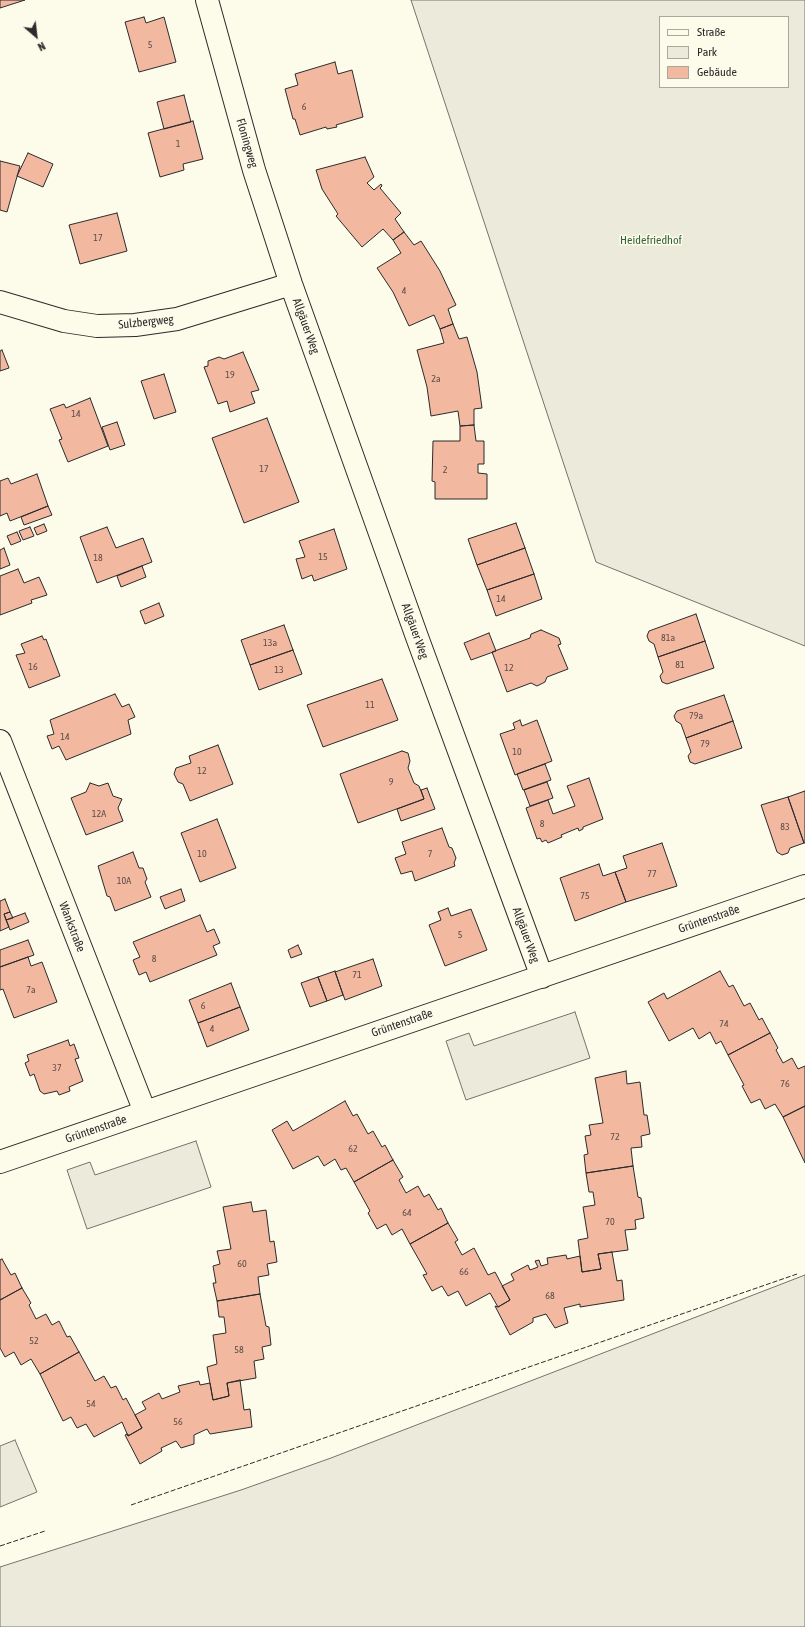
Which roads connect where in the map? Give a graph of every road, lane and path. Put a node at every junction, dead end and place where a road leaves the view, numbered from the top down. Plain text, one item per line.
1 (207, 0) edge
2 (291, 284) junction
3 (0, 302) edge
4 (0, 741) edge
5 (805, 886) edge
6 (542, 977) junction
7 (145, 1112) junction
8 (0, 1162) edge

1 - 2 street, Floningweg
2 - 3 street, Sulzbergweg
2 - 6 street, Allgäuer Weg
4 - 7 street, Wankstraße
5 - 6 street, Grüntenstraße
6 - 7 street, Grüntenstraße
7 - 8 street, Grüntenstraße

